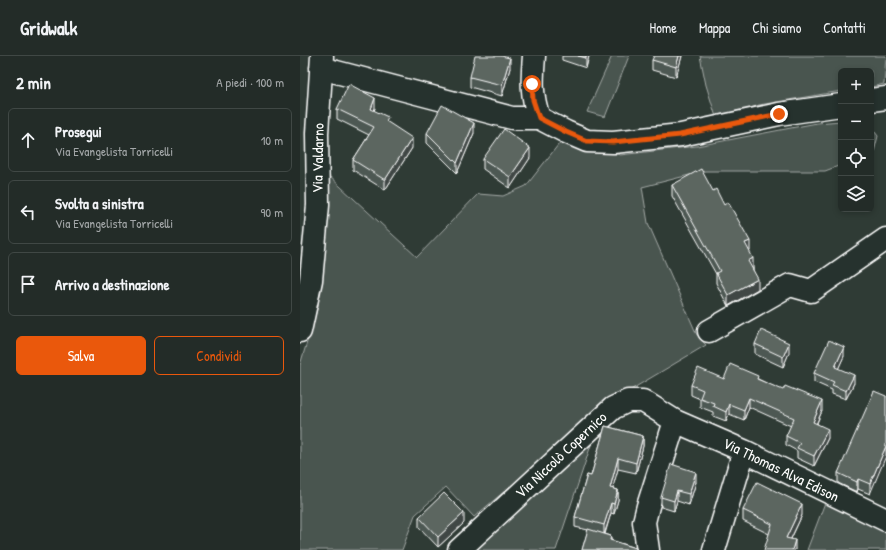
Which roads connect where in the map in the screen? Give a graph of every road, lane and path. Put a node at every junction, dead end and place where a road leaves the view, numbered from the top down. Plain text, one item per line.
1 (534, 56) edge
2 (322, 62) edge
3 (886, 98) edge
4 (874, 100) edge
5 (838, 105) edge
6 (539, 118) junction
7 (886, 238) edge
8 (300, 331) edge
9 (710, 331) dead end
10 (675, 421) junction
11 (744, 451) junction
12 (886, 520) edge
13 (459, 550) edge
14 (648, 550) edge
15 (714, 550) edge

1 - 6 street
2 - 6 street
2 - 8 street, Via Valdarno
3 - 4 street
5 - 6 street
7 - 9 street
10 - 11 street, Via Thomas Alva Edison
10 - 13 street, Via Niccolò Copernico
10 - 14 street
11 - 12 street, Via Thomas Alva Edison
11 - 15 street

